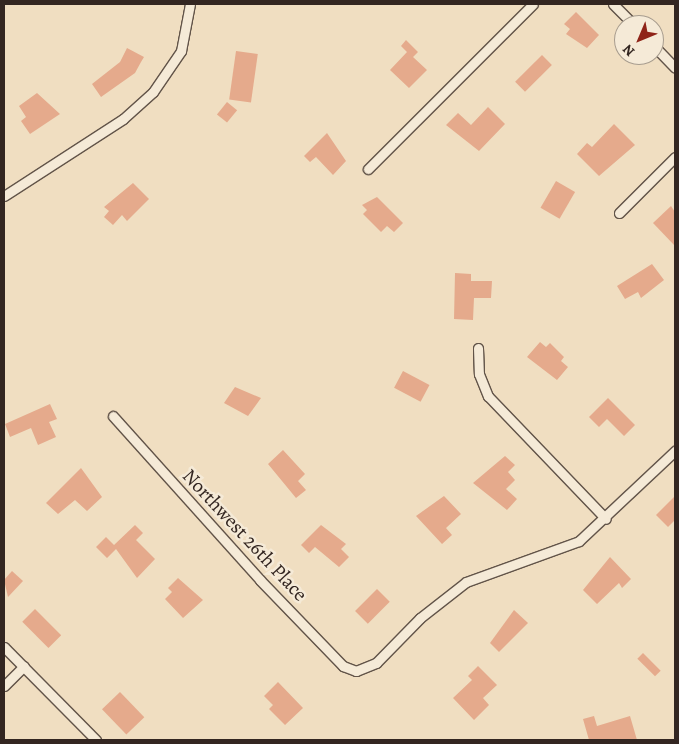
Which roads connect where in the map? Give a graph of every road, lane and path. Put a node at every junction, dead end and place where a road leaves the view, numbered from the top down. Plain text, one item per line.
1 (190, 4) edge
2 (533, 4) edge
3 (613, 4) edge
4 (624, 15) edge
5 (664, 56) edge
6 (675, 68) edge
7 (675, 157) edge
8 (368, 169) dead end
9 (4, 196) edge
10 (619, 214) dead end
11 (478, 348) dead end
12 (113, 416) dead end
13 (675, 451) edge
14 (606, 519) junction
15 (4, 646) edge
16 (24, 666) junction
17 (4, 686) edge
18 (96, 740) edge

1 - 9 street
2 - 8 street
3 - 4 street
5 - 6 street
7 - 10 street
11 - 14 street
12 - 14 street, Northwest 26th Place
13 - 14 street
15 - 16 street
16 - 17 street
16 - 18 street

